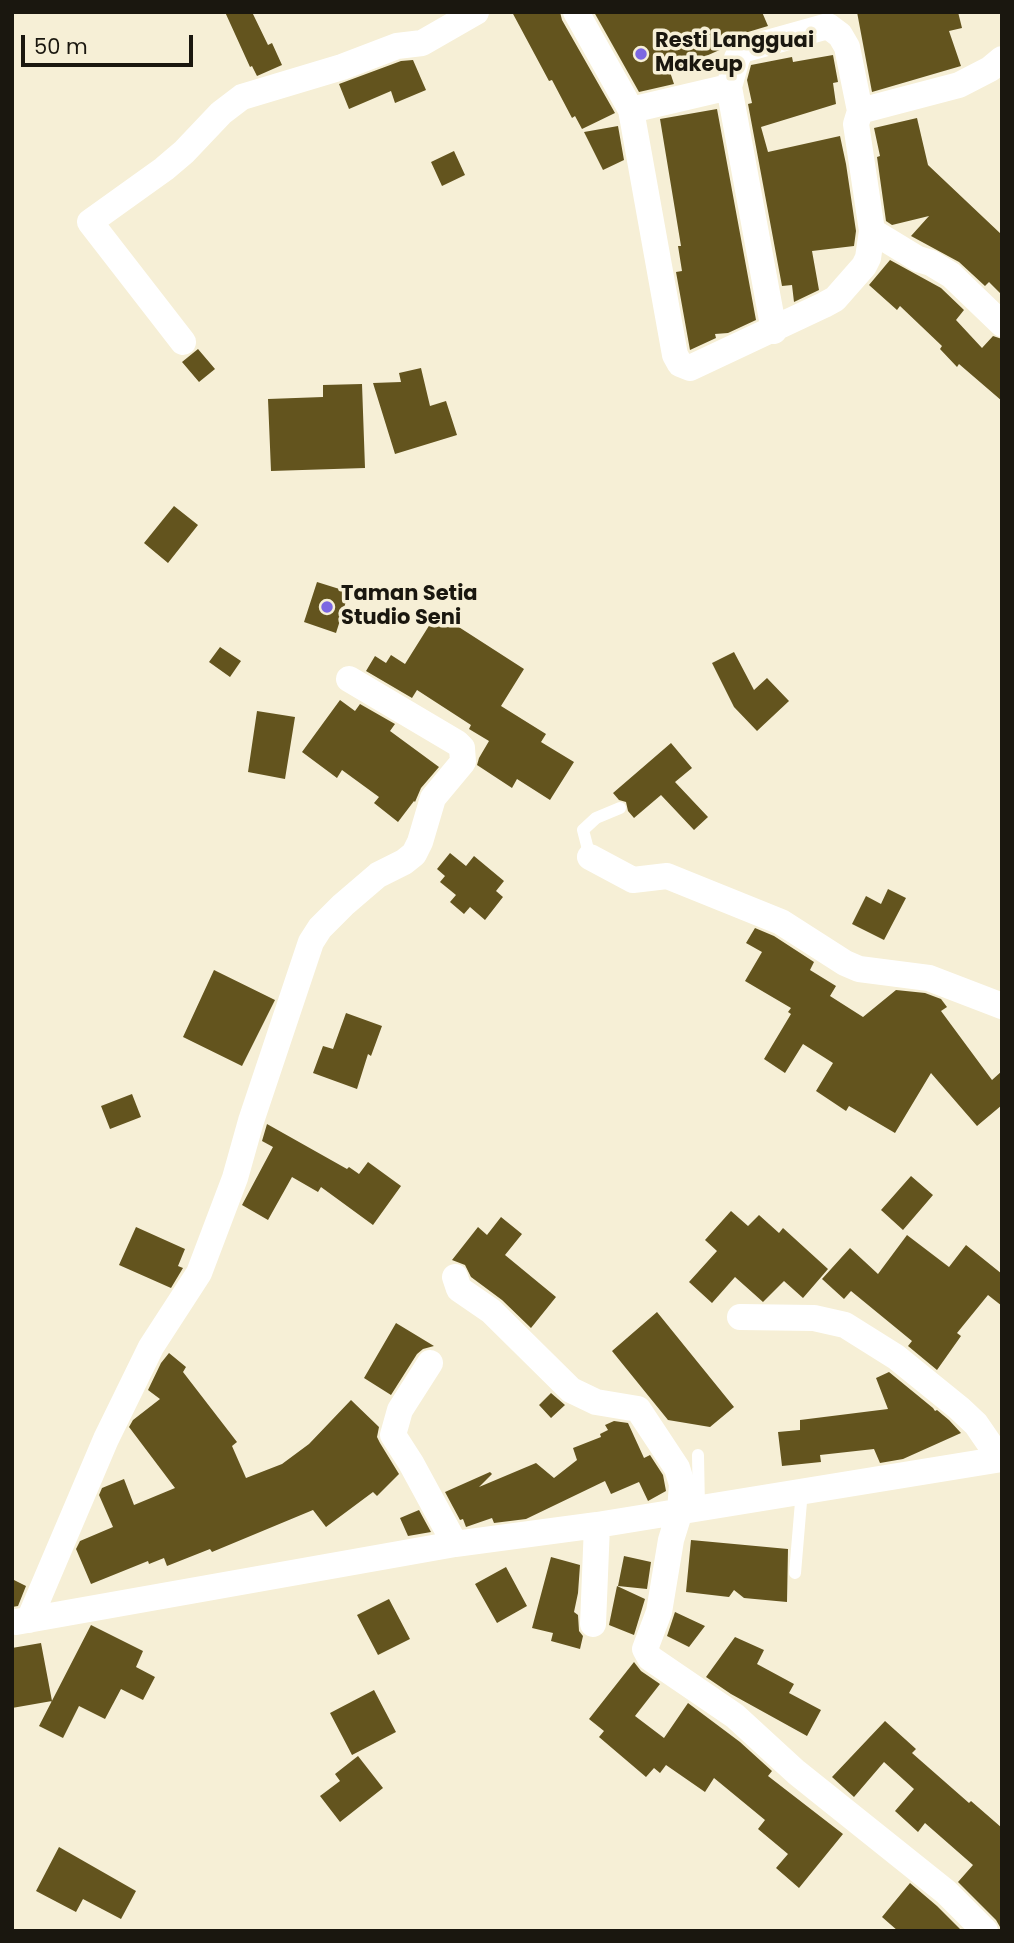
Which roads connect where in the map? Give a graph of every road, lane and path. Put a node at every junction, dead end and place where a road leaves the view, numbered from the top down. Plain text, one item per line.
1 (476, 12) edge
2 (576, 12) edge
3 (826, 19) edge
4 (1002, 60) edge
5 (729, 87) junction
6 (631, 110) junction
7 (860, 111) junction
8 (872, 231) junction
9 (1002, 324) edge
10 (774, 331) junction
11 (183, 342) dead end
12 (349, 679) dead end
13 (620, 808) dead end
14 (590, 857) joint
15 (1002, 1006) edge
16 (455, 1277) dead end
17 (740, 1317) dead end
18 (430, 1363) dead end
19 (698, 1455) dead end
20 (1001, 1459) edge
21 (802, 1490) junction
22 (689, 1509) junction
23 (597, 1525) junction
24 (455, 1544) junction
25 (796, 1573) dead end
26 (20, 1621) edge
27 (593, 1624) dead end
28 (985, 1931) edge

1 - 11 street
2 - 6 street
3 - 5 street
3 - 7 street
4 - 7 street
5 - 6 street
5 - 10 street
6 - 10 street
7 - 8 street
8 - 9 street
8 - 10 street
12 - 26 street
13 - 14 lane
14 - 15 street
16 - 22 street
17 - 20 street
18 - 24 street
19 - 22 lane
20 - 21 street
21 - 22 street
21 - 25 lane
22 - 23 street
22 - 28 street
23 - 24 street
23 - 27 street
24 - 26 street

